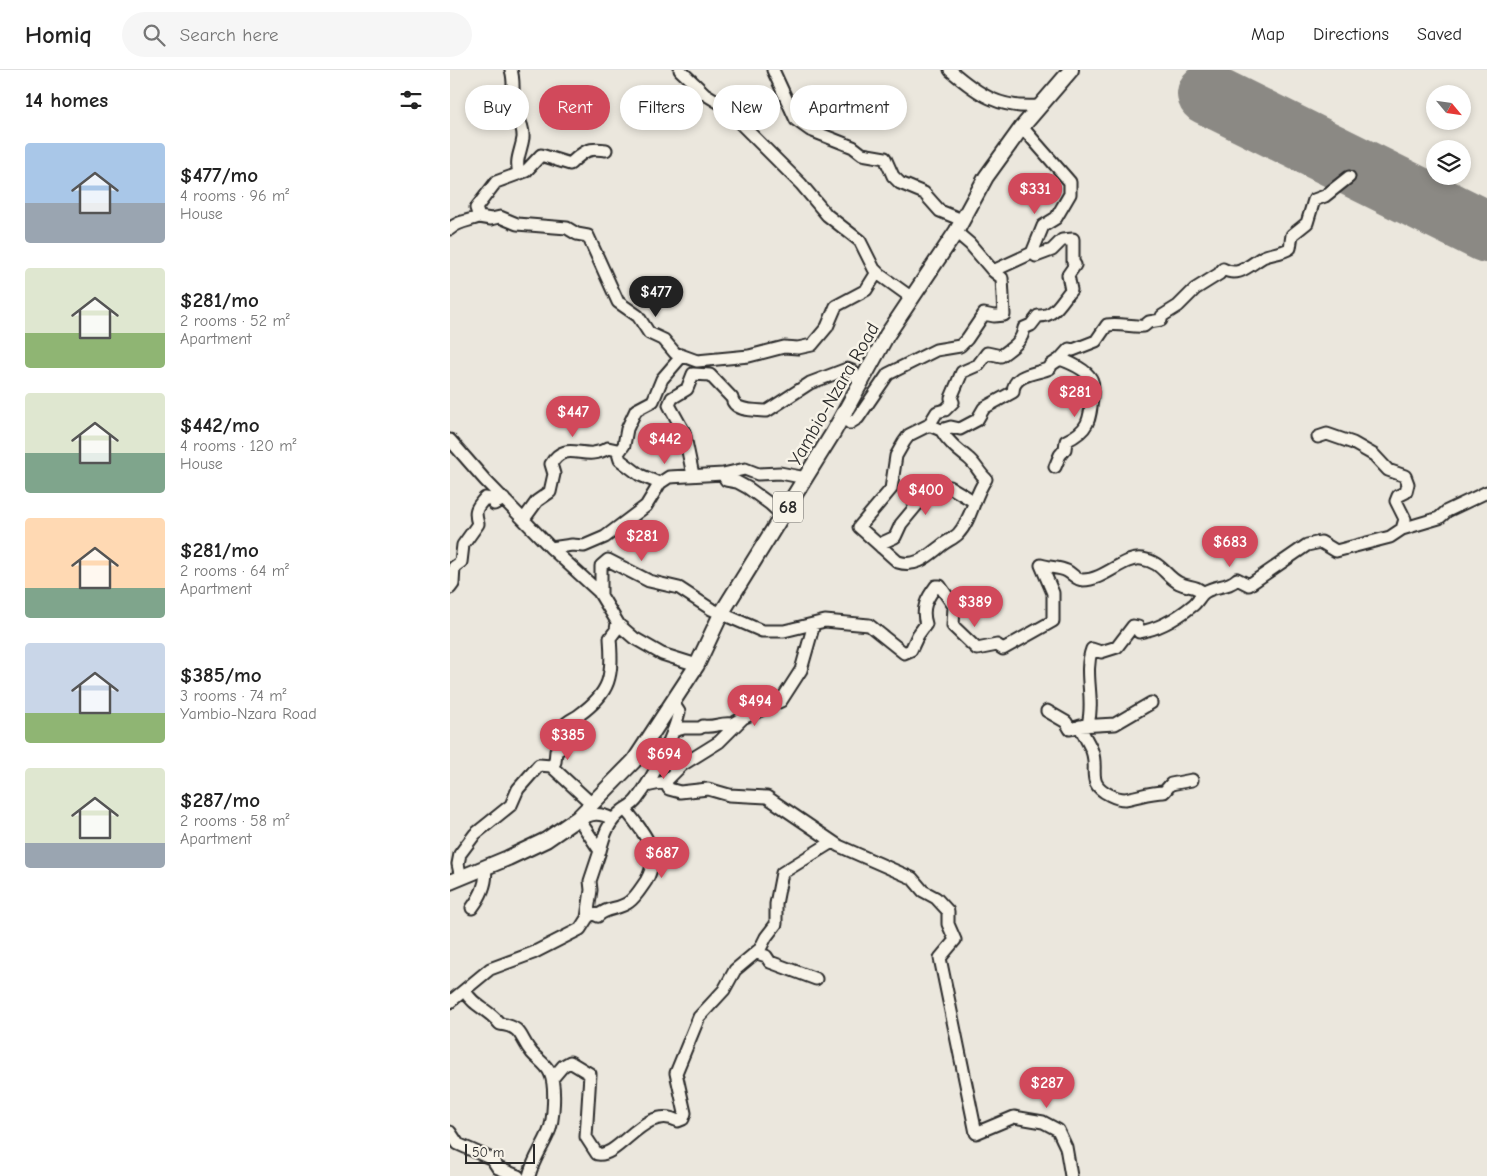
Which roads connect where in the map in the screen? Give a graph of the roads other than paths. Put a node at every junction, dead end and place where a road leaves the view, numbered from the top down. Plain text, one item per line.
1 (510, 70) edge
2 (680, 70) edge
3 (773, 70) edge
4 (950, 70) edge
5 (1071, 70) edge
6 (1039, 106) junction
7 (1022, 127) junction
8 (606, 150) dead end
9 (519, 173) junction
10 (1349, 177) dead end
11 (479, 216) junction
12 (959, 226) junction
13 (450, 229) edge
14 (1032, 253) junction
15 (993, 271) junction
16 (880, 275) junction
17 (912, 298) junction
18 (681, 357) junction
19 (1060, 359) junction
20 (861, 383) junction
21 (672, 398) junction
22 (653, 401) junction
23 (842, 417) junction
24 (929, 426) junction
25 (941, 430) junction
26 (1318, 437) dead end
27 (450, 440) edge
28 (619, 452) junction
29 (1055, 467) dead end
30 (723, 474) junction
31 (693, 475) junction
32 (806, 478) junction
33 (659, 484) junction
34 (1487, 492) edge
35 (504, 499) junction
36 (975, 502) junction
37 (783, 516) junction
38 (524, 518) junction
39 (1402, 529) junction
40 (881, 547) junction
41 (551, 548) junction
42 (450, 588) edge
43 (1203, 593) junction
44 (601, 594) junction
45 (721, 614) junction
46 (617, 623) junction
47 (814, 624) junction
48 (697, 665) junction
49 (673, 703) junction
50 (1151, 703) dead end
51 (1047, 711) dead end
52 (743, 718) junction
53 (1080, 726) junction
54 (656, 730) junction
55 (672, 732) junction
56 (645, 746) junction
57 (660, 759) junction
58 (682, 765) junction
59 (551, 766) junction
60 (1192, 780) dead end
61 (665, 782) junction
62 (646, 786) junction
63 (592, 804) junction
64 (625, 809) junction
65 (612, 819) junction
66 (579, 820) junction
67 (832, 842) junction
68 (600, 851) junction
69 (485, 868) junction
70 (455, 880) edge
71 (472, 908) dead end
72 (587, 918) junction
73 (757, 953) junction
74 (816, 979) dead end
75 (465, 991) junction
76 (450, 1002) edge
77 (552, 1079) junction
78 (450, 1132) edge
79 (518, 1176) edge
80 (529, 1176) edge
81 (1071, 1176) edge

1 - 9 street
2 - 16 street
3 - 12 street
4 - 6 street
5 - 6 main road, Yambio-Nzara Road / 68
6 - 7 main road, Yambio-Nzara Road / 68
7 - 12 main road, Yambio-Nzara Road / 68
7 - 14 street
8 - 9 street
9 - 11 street
10 - 19 street
11 - 13 street
11 - 18 street
12 - 15 street
12 - 17 main road, Yambio-Nzara Road / 68
14 - 15 street
14 - 24 street
15 - 23 street
16 - 17 street
16 - 18 street
17 - 20 main road, Yambio-Nzara Road / 68
18 - 22 street
19 - 25 street
19 - 29 street
20 - 21 street
20 - 23 main road, Yambio-Nzara Road / 68
21 - 22 street
21 - 31 street
22 - 28 street
23 - 32 main road, Yambio-Nzara Road / 68
24 - 25 street
24 - 40 street
25 - 36 street
26 - 39 street
27 - 35 street
28 - 33 street
28 - 38 street
30 - 31 street
30 - 32 street
30 - 37 street
31 - 33 street
32 - 37 main road, Yambio-Nzara Road / 68
33 - 41 street
34 - 39 street
35 - 38 street
35 - 42 street
36 - 40 street
36 - 40 street
37 - 45 main road, Yambio-Nzara Road / 68
38 - 41 street
39 - 43 street
41 - 44 street
43 - 47 street
43 - 53 street
44 - 45 street
44 - 46 street
45 - 47 street
45 - 48 main road, Yambio-Nzara Road / 68
46 - 48 street
46 - 59 street
47 - 52 street
48 - 49 main road, Yambio-Nzara Road / 68
49 - 54 main road, Yambio-Nzara Road / 68
49 - 55 street
50 - 53 street
51 - 53 street
52 - 55 street
52 - 58 street
53 - 60 street
54 - 55 street
54 - 56 main road, Yambio-Nzara Road / 68
55 - 57 street
56 - 57 street
56 - 63 main road, Yambio-Nzara Road / 68
57 - 58 street
57 - 62 street
58 - 61 street
59 - 63 street
59 - 70 street
61 - 62 street
61 - 67 street
62 - 64 street
63 - 66 main road, Yambio-Nzara Road / 68
64 - 65 street
64 - 72 street
65 - 66 street
65 - 68 street
66 - 68 street
66 - 69 main road, Yambio-Nzara Road / 68
67 - 73 street
67 - 81 street
68 - 72 street
69 - 70 main road, Yambio-Nzara Road / 68
69 - 71 street
72 - 75 street
73 - 74 street
73 - 77 street
75 - 76 street
75 - 77 street
77 - 80 street
78 - 79 street

